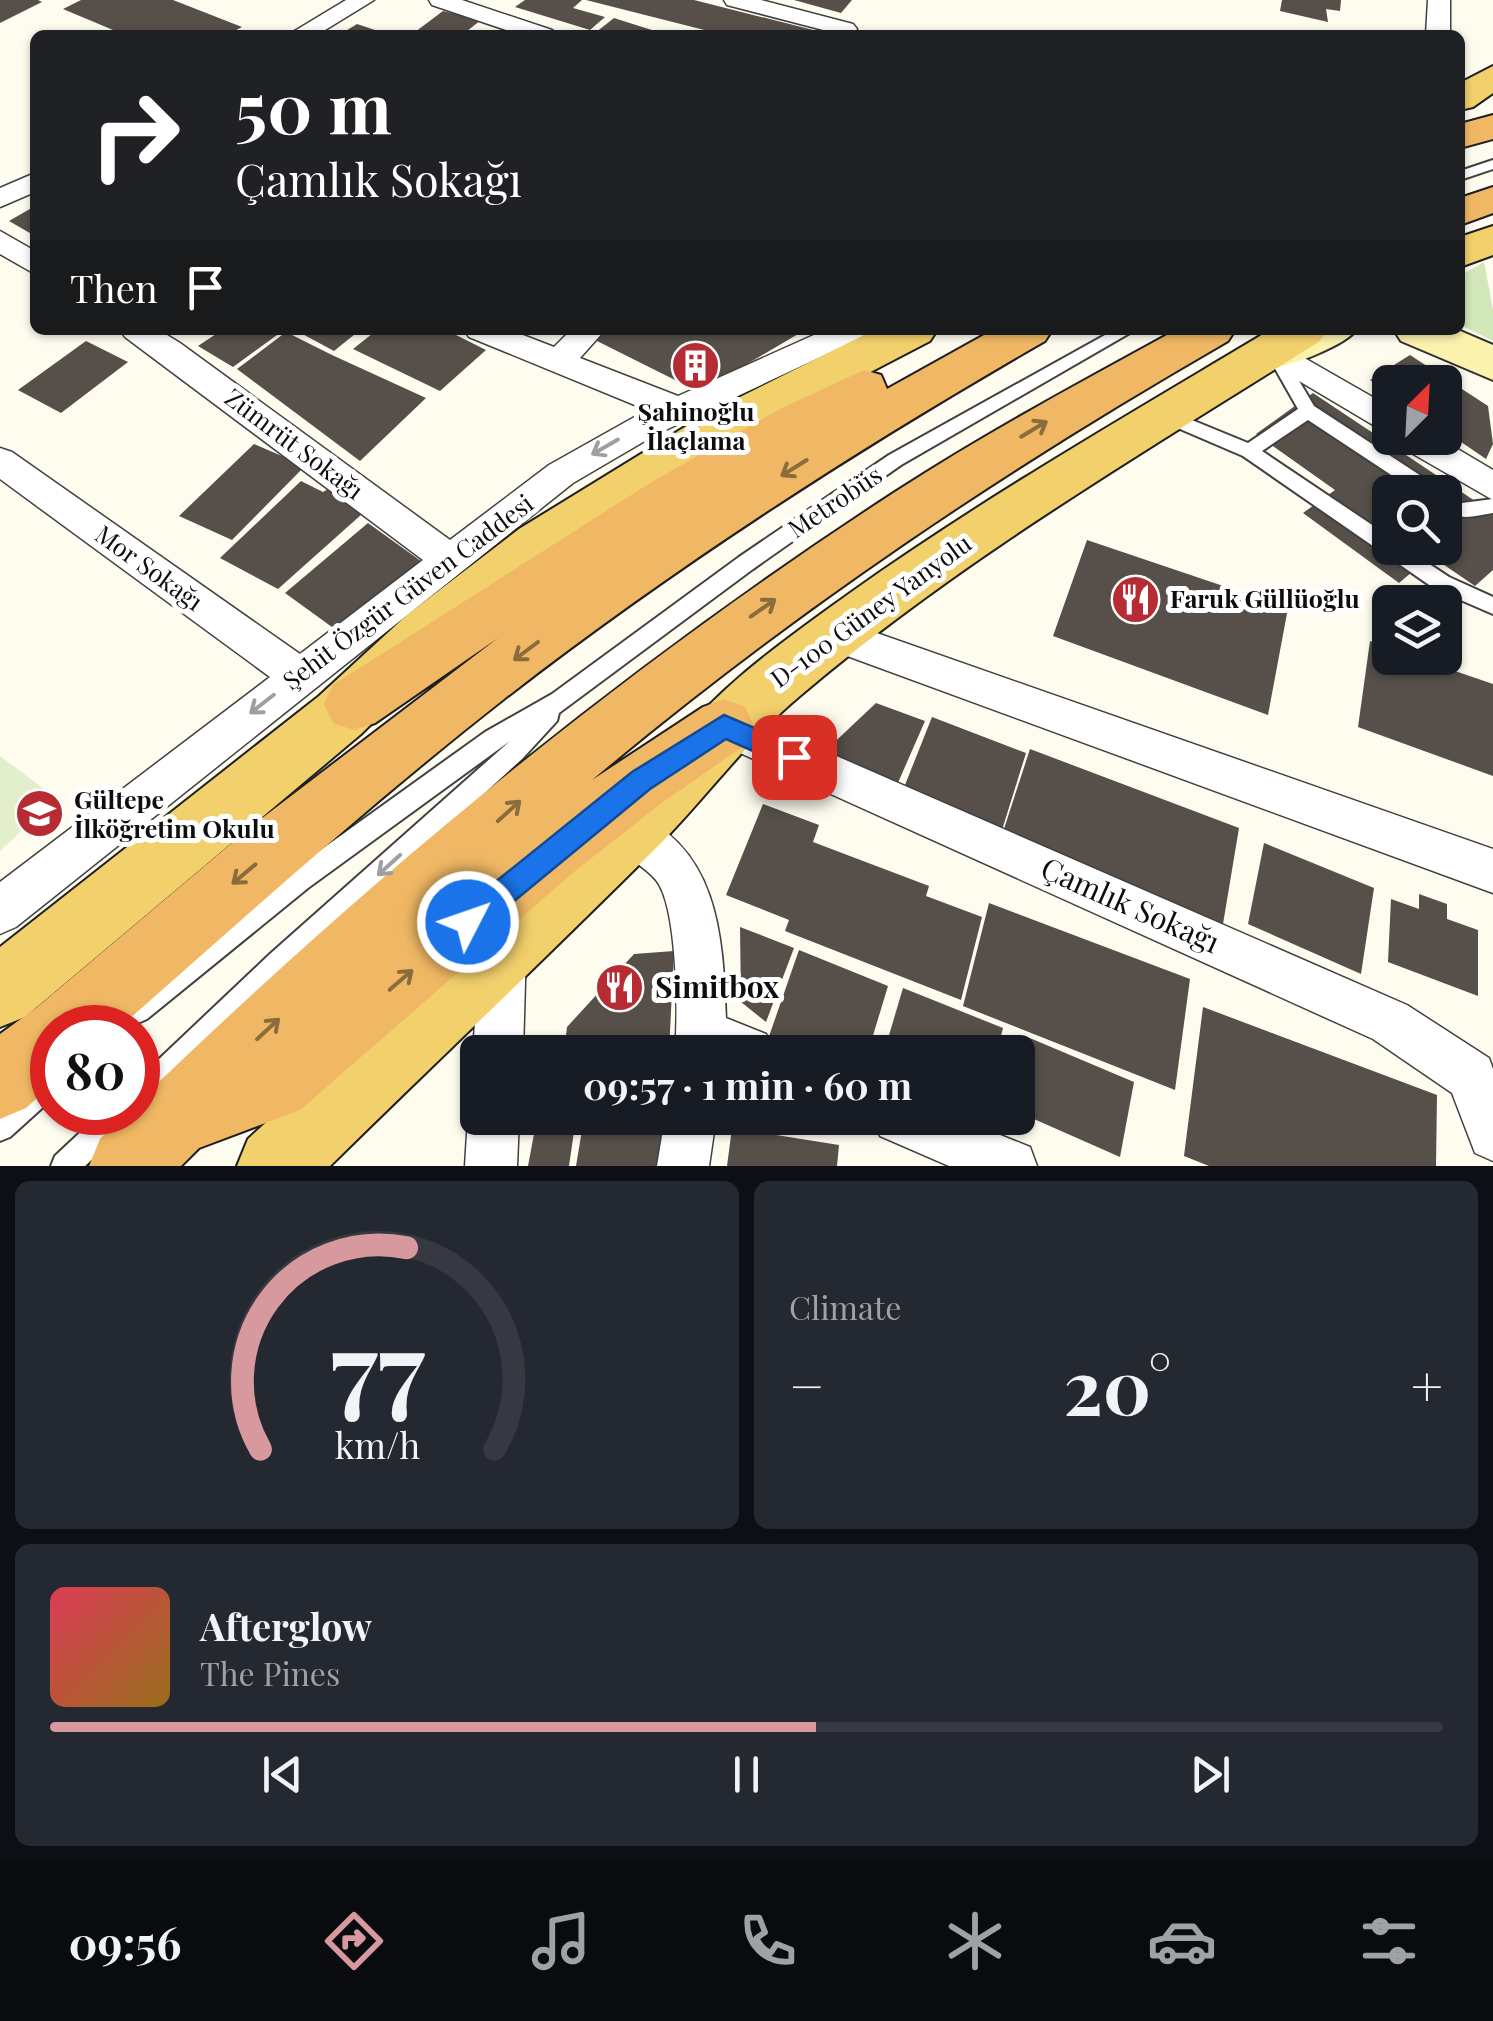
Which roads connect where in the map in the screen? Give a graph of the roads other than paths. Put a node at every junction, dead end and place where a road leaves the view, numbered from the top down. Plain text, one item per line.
1 (363, 0) edge
2 (440, 0) edge
3 (736, 0) edge
4 (1438, 0) edge
5 (309, 30) edge
6 (529, 30) edge
7 (844, 30) edge
8 (1438, 30) edge
9 (1493, 77) edge
10 (1493, 94) edge
11 (1465, 97) edge
12 (1465, 100) edge
13 (1493, 126) edge
14 (1465, 135) edge
15 (1493, 164) edge
16 (1465, 174) edge
17 (30, 184) edge
18 (0, 199) edge
19 (1493, 199) edge
20 (1465, 210) edge
21 (1493, 239) edge
22 (0, 240) edge
23 (1465, 251) edge
24 (30, 261) edge
25 (144, 335) edge
26 (193, 335) edge
27 (492, 335) edge
28 (585, 335) edge
29 (874, 335) edge
30 (968, 335) edge
31 (1020, 335) edge
32 (1118, 335) edge
33 (1203, 335) edge
34 (1428, 335) edge
35 (1289, 340) edge
36 (169, 350) junction
37 (558, 363) junction
38 (1493, 364) edge
39 (1372, 408) edge
40 (679, 410) junction
41 (1308, 411) junction
42 (1165, 415) junction
43 (1250, 451) junction
44 (1441, 455) edge
45 (0, 461) edge
46 (1405, 475) edge
47 (1493, 487) edge
48 (1493, 506) edge
49 (1462, 511) edge
50 (451, 561) junction
51 (1493, 606) edge
52 (834, 634) junction
53 (298, 675) junction
54 (560, 701) junction
55 (354, 704) junction
56 (724, 726) junction
57 (628, 831) junction
58 (1493, 871) edge
59 (0, 911) edge
60 (503, 946) junction
61 (0, 992) edge
62 (91, 1005) edge
63 (146, 1005) edge
64 (499, 1035) edge
65 (702, 1035) edge
66 (30, 1057) edge
67 (0, 1082) edge
68 (160, 1100) edge
69 (30, 1101) edge
70 (160, 1107) edge
71 (160, 1118) edge
72 (0, 1127) edge
73 (120, 1135) edge
74 (493, 1135) edge
75 (689, 1135) edge
76 (938, 1135) edge
77 (1493, 1135) edge
78 (65, 1166) edge
79 (274, 1166) edge
80 (490, 1166) edge
81 (684, 1166) edge
82 (1011, 1166) edge

1 - 5 street
2 - 6 street
3 - 7 street
4 - 8 street
9 - 11 main road
10 - 12 main road
13 - 14 highway
15 - 16 lane
17 - 18 street
19 - 20 highway
21 - 23 main road
22 - 24 street
25 - 36 street, Zümrüt Sokağı
26 - 36 street
27 - 37 street
28 - 37 street
29 - 40 street, Şehit Özgür Güven Caddesi
29 - 55 main road
30 - 55 highway
31 -> 62 highway
32 - 54 lane, Metrobüs
70 -> 33 highway
34 - 38 main road
35 - 39 street
35 - 41 lane
35 - 42 main road, D-100 Güney Yanyolu
36 - 50 street, Zümrüt Sokağı
37 - 40 street
40 -> 50 street, Şehit Özgür Güven Caddesi
41 - 43 lane
41 - 46 lane
42 - 43 lane
42 - 52 main road, D-100 Güney Yanyolu
43 - 51 lane
44 - 47 street
45 - 53 street, Mor Sokağı
48 - 49 lane
50 - 53 street, Şehit Özgür Güven Caddesi
52 - 56 main road, D-100 Güney Yanyolu
52 - 58 street
53 -> 59 street, Şehit Özgür Güven Caddesi
54 - 63 lane, Metrobüs
54 -> 68 lane, Metrobüs
55 - 61 main road
56 - 57 main road, D-100 Güney Yanyolu
71 -> 56 highway
56 - 77 street, Çamlık Sokağı
57 - 60 main road, D-100 Güney Yanyolu
57 - 65 street
60 - 64 street
60 - 79 main road, D-100 Güney Yanyolu
66 - 67 highway
69 - 72 lane
73 - 78 lane, Metrobüs
74 - 80 street
75 - 81 street
76 - 82 street

